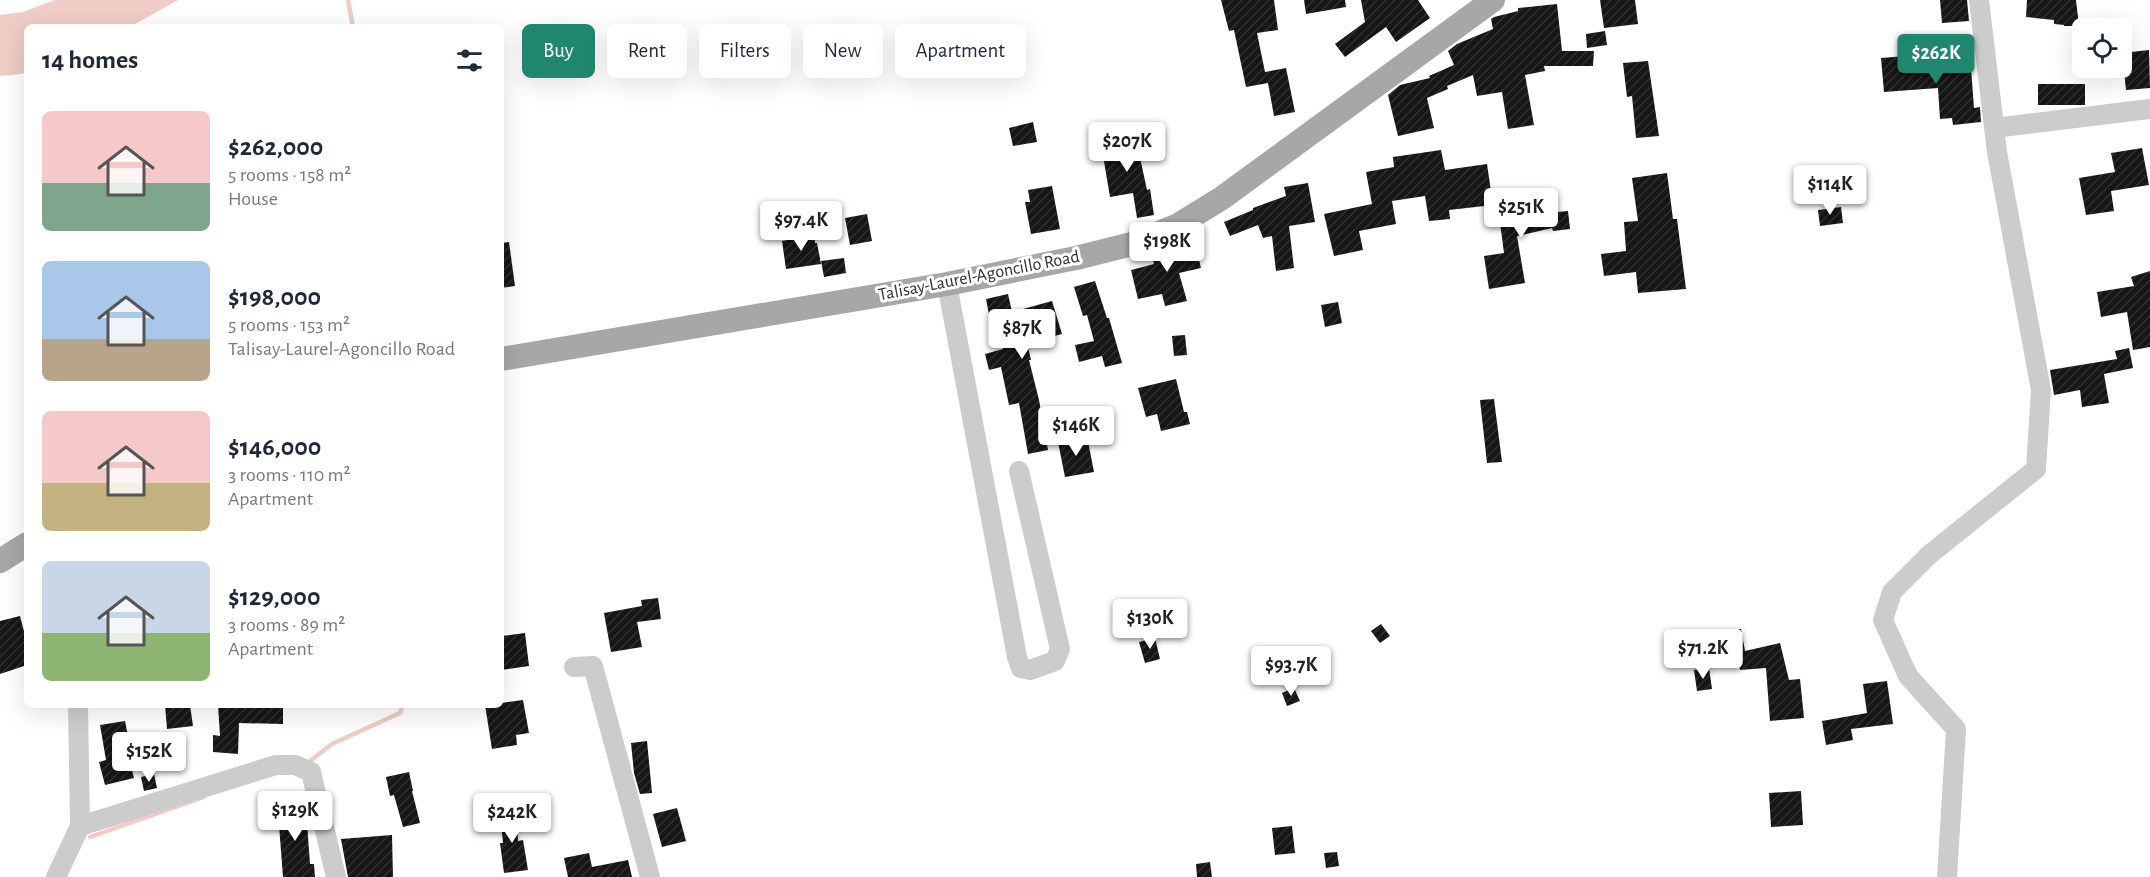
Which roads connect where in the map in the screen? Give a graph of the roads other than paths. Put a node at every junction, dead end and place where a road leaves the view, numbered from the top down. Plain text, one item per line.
1 (1493, 0) edge
2 (1979, 0) edge
3 (2150, 109) edge
4 (1994, 128) junction
5 (947, 284) junction
6 (504, 358) edge
7 (1019, 471) dead end
8 (24, 546) edge
9 (0, 561) edge
10 (574, 666) dead end
11 (78, 708) edge
12 (80, 826) junction
13 (56, 877) edge
14 (336, 877) edge
15 (650, 877) edge
16 (1947, 877) edge

1 - 5 main road, Talisay-Laurel-Agoncillo Road
2 - 4 street
3 - 4 street
4 - 16 street
5 - 6 main road, Talisay-Laurel-Agoncillo Road
5 - 7 street
8 - 9 main road
10 - 15 street
11 - 12 street
12 - 13 street
12 - 14 street

